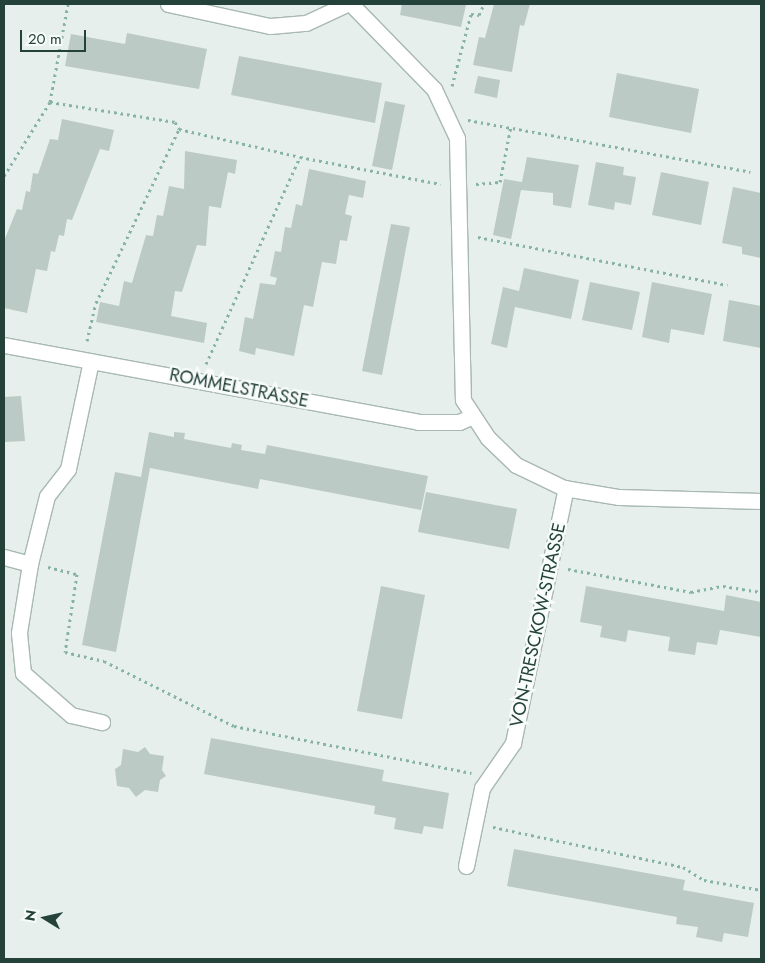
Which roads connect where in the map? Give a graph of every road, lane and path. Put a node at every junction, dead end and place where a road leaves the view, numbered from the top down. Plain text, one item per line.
1 (68, 4) edge
2 (168, 4) edge
3 (349, 4) edge
4 (484, 4) edge
5 (439, 98) junction
6 (50, 102) junction
7 (450, 122) junction
8 (511, 126) junction
9 (179, 129) junction
10 (300, 157) junction
11 (750, 172) dead end
12 (4, 176) edge
13 (460, 186) junction
14 (460, 235) junction
15 (728, 285) dead end
16 (4, 345) edge
17 (86, 360) junction
18 (199, 380) junction
19 (473, 416) junction
20 (566, 488) junction
21 (761, 501) edge
22 (4, 558) edge
23 (30, 564) junction
24 (553, 566) junction
25 (761, 592) edge
26 (102, 722) dead end
27 (489, 777) junction
28 (477, 824) junction
29 (466, 866) dead end
30 (761, 890) edge

1 - 6 path
2 - 3 street
3 - 5 street
4 - 5 path
5 - 7 street
6 - 9 path
6 - 12 path
7 - 8 path
7 - 13 street
8 - 11 path
8 - 13 path
9 - 10 path
9 - 17 path
10 - 13 path
10 - 18 path
13 - 14 street
14 - 15 path
14 - 19 street
16 - 17 street, ROMMELSTRASSE
17 - 18 street, ROMMELSTRASSE
17 - 23 street
18 - 19 street, ROMMELSTRASSE
19 - 20 street
20 - 21 street
20 - 24 street, VON-TRESCKOW-STRASSE
22 - 23 street
23 - 26 street
23 - 27 path
24 - 25 path
24 - 27 street, VON-TRESCKOW-STRASSE
27 - 28 street, VON-TRESCKOW-STRASSE
28 - 29 street, VON-TRESCKOW-STRASSE
28 - 30 path

